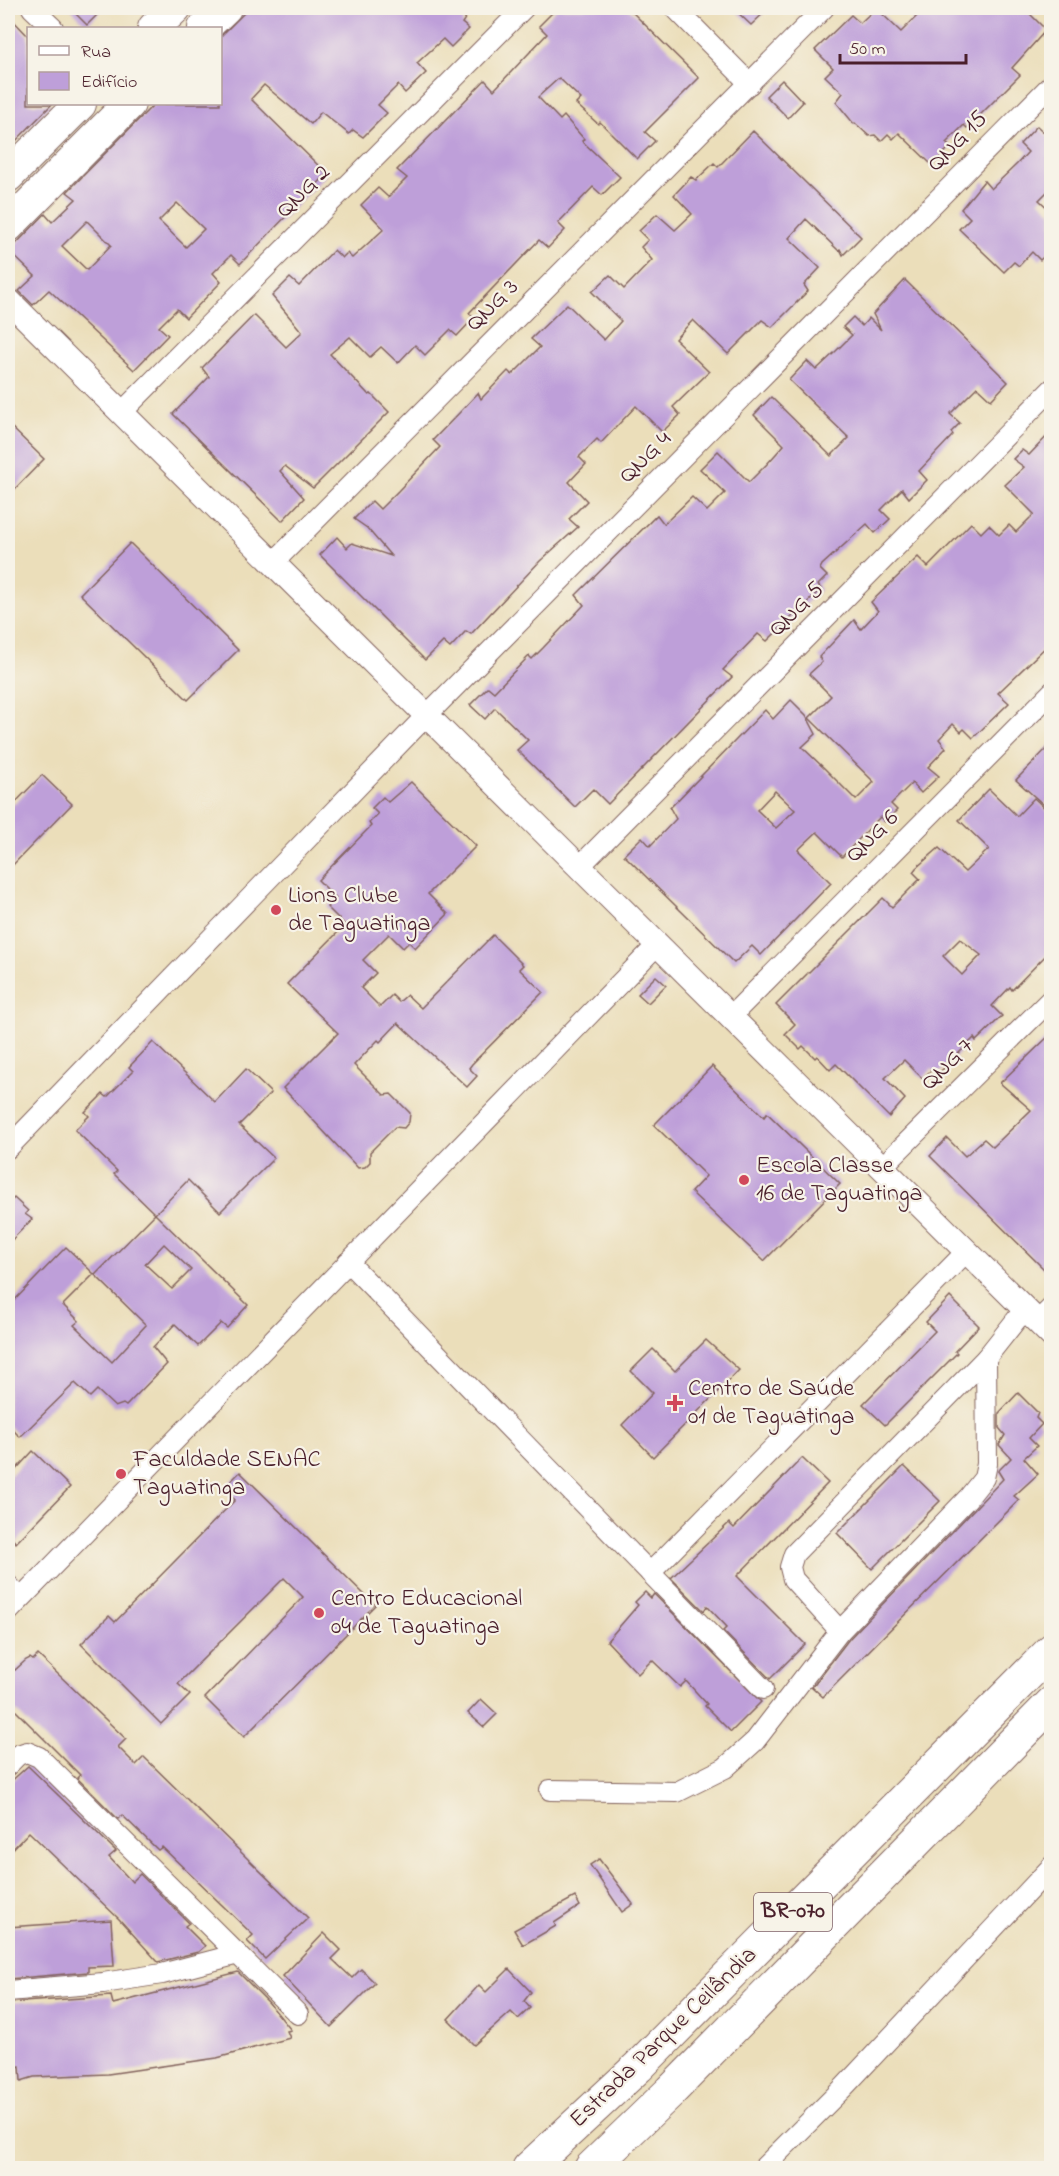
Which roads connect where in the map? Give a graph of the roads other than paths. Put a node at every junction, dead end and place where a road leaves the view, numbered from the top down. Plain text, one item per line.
1 (32, 8) edge
2 (175, 8) edge
3 (225, 8) edge
4 (524, 8) edge
5 (675, 8) edge
6 (824, 8) edge
7 (52, 27) edge
8 (155, 27) edge
9 (205, 27) edge
10 (750, 84) junction
11 (1052, 84) edge
12 (79, 105) edge
13 (128, 105) edge
14 (8, 176) edge
15 (8, 226) edge
16 (902, 237) joint
17 (8, 300) edge
18 (1052, 388) edge
19 (121, 413) junction
20 (273, 563) junction
21 (1052, 692) edge
22 (426, 716) junction
23 (579, 867) junction
24 (657, 945) junction
25 (1052, 998) edge
26 (730, 1017) junction
27 (8, 1148) edge
28 (881, 1168) junction
29 (966, 1252) junction
30 (348, 1262) junction
31 (1041, 1319) edge
32 (986, 1358) junction
33 (650, 1573) junction
34 (12, 1598) edge
35 (840, 1630) junction
36 (1052, 1650) edge
37 (763, 1689) dead end
38 (1052, 1702) edge
39 (8, 1765) edge
40 (550, 1791) dead end
41 (1052, 1866) edge
42 (238, 1954) junction
43 (8, 1991) edge
44 (298, 2014) dead end
45 (529, 2169) edge
46 (591, 2169) edge
47 (763, 2169) edge

1 - 7 street
2 - 8 main road
3 - 9 main road
4 - 19 street, QNG 2
5 - 10 street
6 - 10 street, QNG 3
10 - 20 street, QNG 3
11 - 16 street, QNG 15
12 - 14 main road
13 - 15 main road
16 - 22 street, QNG 4
17 - 19 street
18 - 23 street, QNG 5
19 - 20 street
20 - 22 street
21 - 26 street, QNG 6
22 - 23 street
22 - 27 street, QNG 4
23 - 24 street
24 - 26 street
24 - 30 street
25 - 28 street, QNG 7
26 - 28 street
28 - 29 street
29 - 31 street
29 - 33 street
30 - 33 street
30 - 34 street
31 - 32 street
32 - 35 street
32 - 35 street
33 - 37 street
35 - 40 street
36 - 45 highway, Estrada Parque Ceilândia / BR-070
38 - 46 highway, Estrada Parque Ceilândia / BR-070
39 - 42 street
41 - 47 street
42 - 43 street
42 - 44 street

